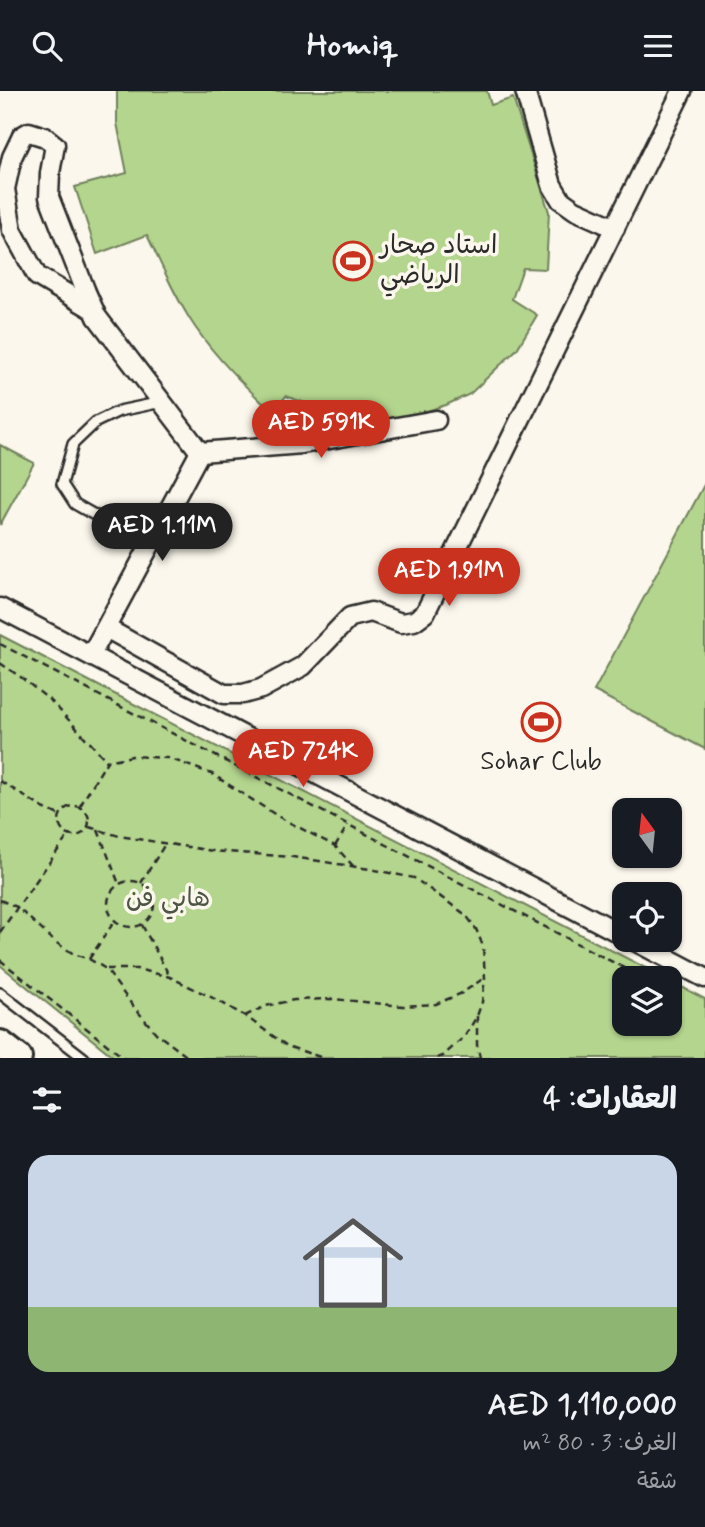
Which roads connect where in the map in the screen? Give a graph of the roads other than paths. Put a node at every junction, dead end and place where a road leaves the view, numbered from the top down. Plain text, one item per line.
1 (525, 91) edge
2 (682, 91) edge
3 (615, 228) junction
4 (94, 310) junction
5 (162, 402) junction
6 (436, 420) dead end
7 (200, 452) junction
8 (149, 546) junction
9 (0, 608) edge
10 (106, 628) junction
11 (91, 655) junction
12 (612, 929) edge
13 (656, 952) edge
14 (705, 978) edge
15 (0, 993) edge
16 (0, 1044) edge
17 (18, 1058) edge
18 (84, 1058) edge

1 - 3 street
2 - 3 street
3 - 10 street
4 - 4 street
4 - 5 street
5 - 7 street
5 - 8 lane
6 - 7 street
7 - 8 street
8 - 10 street
9 - 11 street
10 - 11 street
11 - 12 street
13 - 14 street
15 - 18 lane
16 - 17 street

